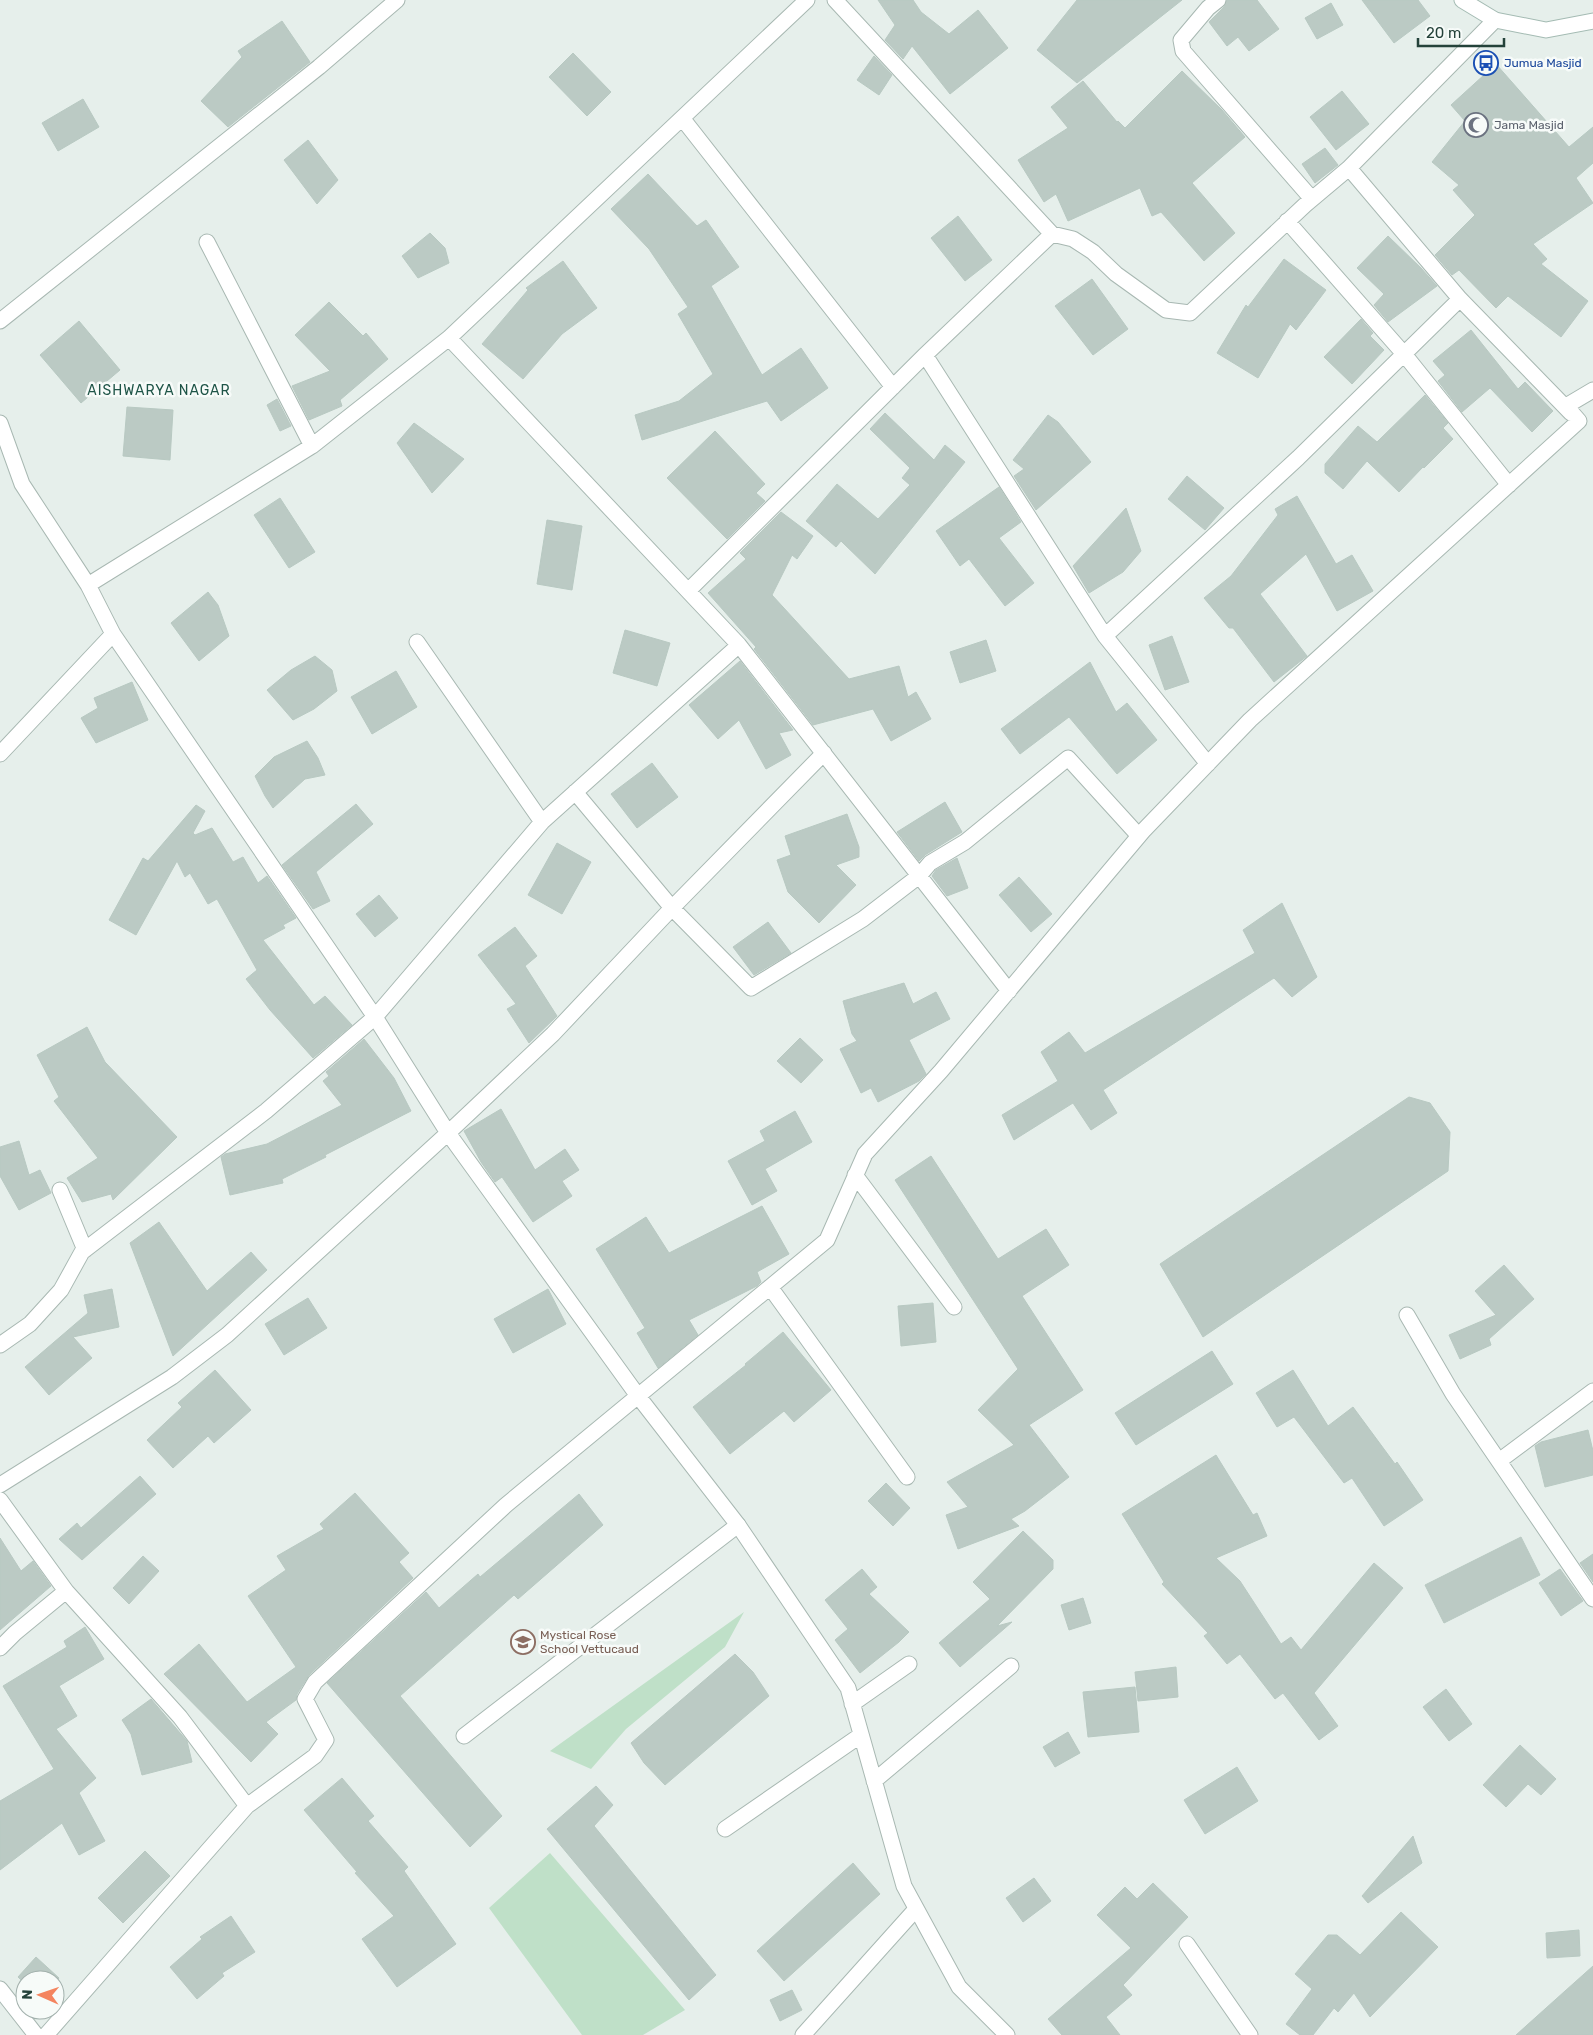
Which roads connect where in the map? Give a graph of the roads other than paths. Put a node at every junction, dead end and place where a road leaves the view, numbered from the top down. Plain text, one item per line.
1 (397, 0) edge
2 (807, 0) edge
3 (835, 0) edge
4 (1218, 0) edge
5 (1462, 0) edge
6 (1495, 20) junction
7 (1593, 21) edge
8 (682, 118) junction
9 (1348, 168) junction
10 (1312, 198) junction
11 (1287, 221) junction
12 (1052, 234) junction
13 (208, 242) dead end
14 (1460, 299) junction
15 (0, 321) edge
16 (449, 338) junction
17 (1404, 354) junction
18 (926, 355) junction
19 (893, 387) junction
20 (1593, 390) edge
21 (1579, 421) junction
22 (0, 423) edge
23 (312, 446) junction
24 (1509, 485) junction
25 (88, 585) junction
26 (689, 590) junction
27 (113, 634) junction
28 (1105, 636) junction
29 (417, 642) dead end
30 (739, 645) junction
31 (824, 753) junction
32 (0, 754) edge
33 (1208, 764) junction
34 (575, 792) junction
35 (542, 822) junction
36 (1140, 836) junction
37 (919, 876) junction
38 (672, 908) junction
39 (1009, 992) junction
40 (375, 1017) junction
41 (448, 1134) junction
42 (855, 1175) junction
43 (60, 1190) dead end
44 (85, 1250) junction
45 (770, 1287) junction
46 (954, 1306) dead end
47 (1407, 1315) dead end
48 (0, 1345) edge
49 (1593, 1391) edge
50 (638, 1396) junction
51 (1499, 1461) junction
52 (907, 1477) dead end
53 (0, 1485) edge
54 (0, 1500) edge
55 (738, 1525) junction
56 (66, 1591) junction
57 (1593, 1599) edge
58 (0, 1648) edge
59 (910, 1664) dead end
60 (1011, 1666) dead end
61 (852, 1704) junction
62 (861, 1735) junction
63 (464, 1736) dead end
64 (874, 1781) junction
65 (247, 1806) junction
66 (725, 1829) dead end
67 (916, 1909) junction
68 (1187, 1944) dead end
69 (0, 1989) edge
70 (36, 2035) edge
71 (46, 2035) edge
72 (803, 2035) edge
73 (1008, 2035) edge
74 (1250, 2035) edge

1 - 15 street
2 - 8 street
3 - 12 street
4 - 10 street
5 - 6 street
6 - 7 street
6 - 9 street
8 - 16 street
8 - 19 street
9 - 10 street
9 - 14 street
10 - 11 street
11 - 12 street
11 - 17 street
12 - 18 street
13 - 23 street
14 - 17 street
14 - 21 street
16 - 23 street
16 - 26 street
17 - 24 street
17 - 28 street
18 - 19 street
18 - 28 street
19 - 26 street
20 - 21 street
21 - 24 street
22 - 25 street
23 - 25 street
24 - 33 street
25 - 27 street
26 - 30 street
27 - 32 street
27 - 40 street
28 - 33 street
29 - 35 street
30 - 31 street
30 - 34 street
31 - 37 street
31 - 38 street
33 - 36 street
34 - 35 street
34 - 38 street
35 - 40 street
36 - 37 street
36 - 39 street
37 - 38 street
37 - 39 street
38 - 41 street
39 - 42 street
40 - 41 street
40 - 44 street
41 - 50 street
41 - 53 street
42 - 45 street
42 - 46 street
43 - 44 street
44 - 48 street
45 - 50 street
45 - 52 street
47 - 51 street
49 - 51 street
50 - 55 street
50 - 65 street
51 - 57 street
54 - 56 street
55 - 61 street
55 - 63 street
56 - 58 street
56 - 65 street
59 - 61 street
60 - 64 street
61 - 62 street
62 - 64 street
62 - 66 street
64 - 67 street
65 - 71 street
67 - 72 street
67 - 73 street
68 - 74 street
69 - 70 street

